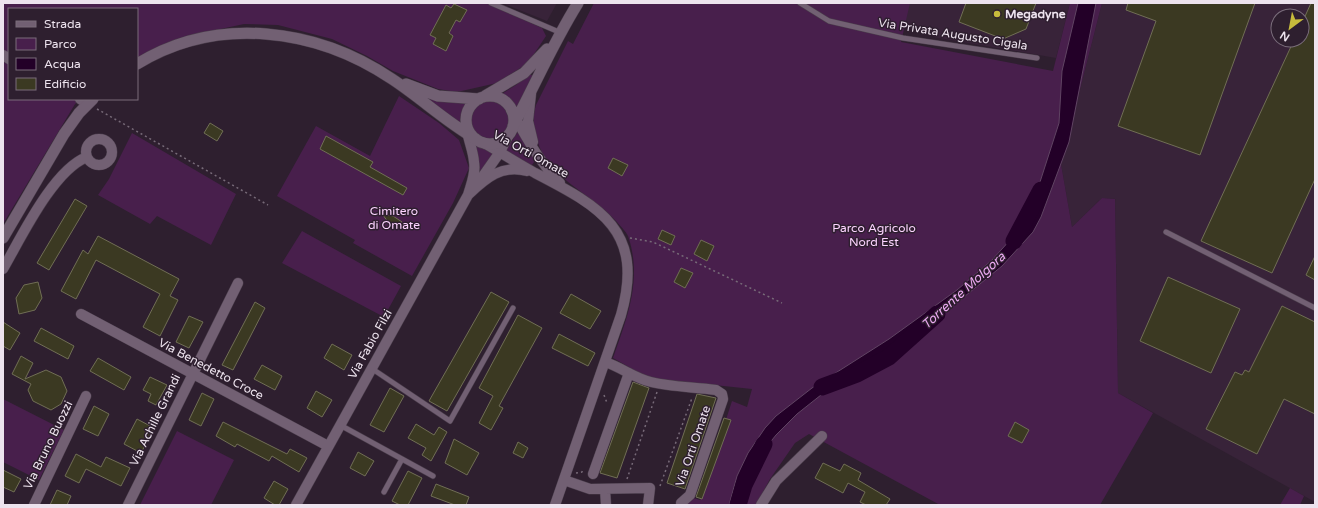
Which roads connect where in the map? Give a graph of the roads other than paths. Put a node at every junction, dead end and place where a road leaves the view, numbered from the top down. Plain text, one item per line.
1 (491, 3) edge
2 (578, 3) edge
3 (800, 3) edge
4 (558, 34) junction
5 (1037, 58) dead end
6 (138, 63) edge
7 (393, 79) junction
8 (531, 94) junction
9 (481, 98) junction
10 (87, 101) edge
11 (466, 122) junction
12 (512, 123) junction
13 (466, 133) junction
14 (479, 141) junction
15 (500, 152) junction
16 (536, 153) junction
17 (87, 157) dead end
18 (543, 177) junction
19 (567, 189) junction
20 (471, 192) junction
21 (1166, 232) dead end
22 (3, 238) edge
23 (3, 269) edge
24 (238, 283) dead end
25 (513, 308) dead end
26 (1315, 308) edge
27 (81, 314) dead end
28 (605, 362) junction
29 (371, 368) junction
30 (629, 373) junction
31 (192, 374) junction
32 (86, 396) dead end
33 (340, 425) junction
34 (822, 436) dead end
35 (328, 446) junction
36 (402, 459) junction
37 (593, 474) dead end
38 (432, 476) dead end
39 (567, 481) junction
40 (605, 489) junction
41 (384, 492) dead end
42 (681, 503) dead end
43 (34, 505) edge
44 (128, 505) edge
45 (296, 505) edge
46 (555, 505) edge
47 (606, 505) edge
48 (648, 505) edge
49 (761, 505) edge

1 - 4 lane
2 - 4 street, Via Fabio Filzi
3 - 5 lane, Via Privata Augusto Cigala
4 - 8 street, Via Fabio Filzi
4 - 9 street, Via Fabio Filzi
6 - 7 street
7 - 9 street
7 - 13 street
8 - 12 street, Via Fabio Filzi
8 - 16 street, Via Orti Omate
9 - 11 street
9 - 12 street
10 - 22 street
11 - 13 street, Via Fabio Filzi
11 - 14 street
12 - 14 street
12 - 15 street, Via Fabio Filzi
12 - 16 street, Via Orti Omate
13 - 14 street
13 - 20 street, Via Fabio Filzi
14 - 15 street, Via Orti Omate
15 - 18 street, Via Orti Omate
15 - 20 street, Via Fabio Filzi
16 - 19 street, Via Orti Omate
17 - 23 street
18 - 19 street, Via Orti Omate
18 - 20 street, Via Fabio Filzi
19 - 28 street, Via Orti Omate
20 - 29 street, Via Fabio Filzi
21 - 26 lane
24 - 31 street, Via Achille Grandi
25 - 29 lane
27 - 31 street, Via Benedetto Croce
28 - 30 street, Via Orti Omate
28 - 39 street, Via Orti Omate
29 - 33 street, Via Fabio Filzi
30 - 37 street
30 - 42 street, Via Orti Omate
31 - 35 street, Via Benedetto Croce
31 - 44 street, Via Achille Grandi
32 - 43 street, Via Bruno Buozzi
33 - 35 street, Via Fabio Filzi
33 - 36 lane
34 - 49 street
35 - 45 street, Via Fabio Filzi
36 - 38 lane
36 - 41 lane
39 - 40 street
39 - 46 street, Via Orti Omate
40 - 47 street
40 - 48 street

